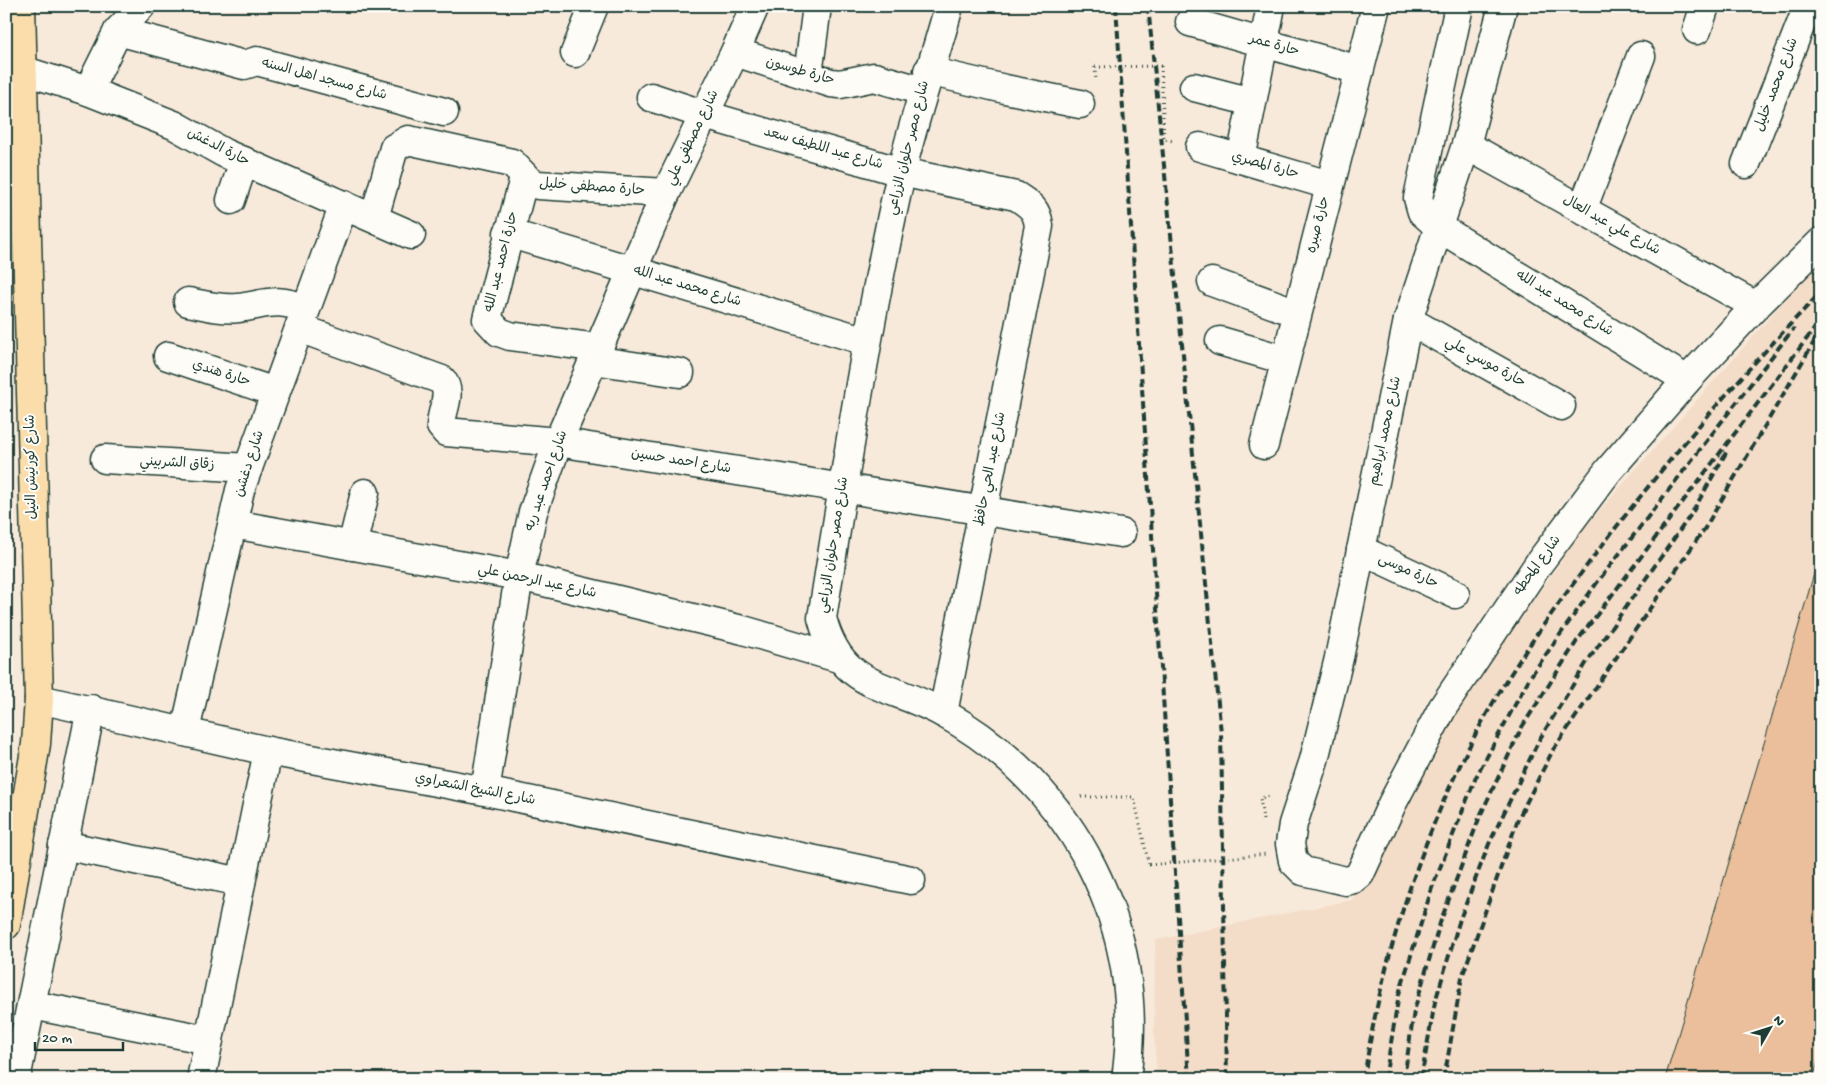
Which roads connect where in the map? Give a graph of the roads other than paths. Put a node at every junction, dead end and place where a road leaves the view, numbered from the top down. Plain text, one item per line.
1 (21, 6) edge
2 (141, 6) edge
3 (594, 6) edge
4 (754, 6) edge
5 (818, 6) edge
6 (949, 6) edge
7 (1271, 6) edge
8 (1376, 6) edge
9 (1503, 6) edge
10 (1808, 6) edge
11 (1459, 7) edge
12 (1190, 22) dead end
13 (118, 31) junction
14 (1263, 42) junction
15 (735, 52) junction
16 (576, 53) dead end
17 (1641, 56) dead end
18 (22, 70) junction
19 (1359, 70) junction
20 (808, 75) junction
21 (925, 81) junction
22 (1194, 87) dead end
23 (88, 91) junction
24 (651, 97) dead end
25 (1252, 102) junction
26 (1080, 104) dead end
27 (444, 112) dead end
28 (705, 115) junction
29 (1466, 145) junction
30 (1200, 147) dead end
31 (1241, 159) junction
32 (244, 162) junction
33 (1746, 164) dead end
34 (901, 172) junction
35 (524, 178) junction
36 (1329, 185) junction
37 (666, 193) junction
38 (231, 200) dead end
39 (344, 205) junction
40 (1582, 210) junction
41 (374, 218) junction
42 (1039, 226) joint
43 (1440, 228) junction
44 (508, 233) junction
45 (411, 235) dead end
46 (1821, 242) edge
47 (632, 270) junction
48 (1212, 282) dead end
49 (188, 302) dead end
50 (1756, 306) junction
51 (1297, 313) junction
52 (302, 319) junction
53 (1408, 320) junction
54 (866, 341) junction
55 (1220, 341) dead end
56 (596, 354) junction
57 (168, 356) dead end
58 (1285, 360) junction
59 (680, 374) dead end
60 (1687, 380) junction
61 (275, 392) junction
62 (1561, 406) dead end
63 (558, 442) junction
64 (1264, 445) dead end
65 (105, 460) dead end
66 (248, 468) junction
67 (843, 488) junction
68 (365, 493) dead end
69 (983, 511) junction
70 (232, 524) junction
71 (1121, 533) dead end
72 (352, 546) junction
73 (1361, 550) junction
74 (519, 576) junction
75 (1455, 594) dead end
76 (838, 658) junction
77 (39, 699) junction
78 (91, 709) junction
79 (943, 713) junction
80 (185, 731) junction
81 (268, 751) junction
82 (485, 791) junction
83 (63, 845) junction
84 (1280, 857) joint
85 (911, 880) dead end
86 (240, 882) junction
87 (6, 925) edge
88 (32, 1006) junction
89 (208, 1040) junction
90 (16, 1079) edge
91 (201, 1079) edge
92 (1126, 1079) edge

1 - 18 highway, شارع كورنيش النيل
2 - 13 street
3 - 16 street
4 - 15 street, شارع مصطفي علي
5 - 20 street
6 - 21 street, شارع مصر حلوان الزراعي
7 - 14 street
8 - 19 street, حارة صبره
9 - 29 street, شارع محمد ابراهيم
10 - 33 street, شارع محمد خليل
11 - 43 street, شارع محمد عبد الله
12 - 14 street, حارة عمر
13 - 23 street
13 - 27 street, شارع مسجد اهل السنه
14 - 19 street, حارة عمر
14 - 25 street
15 - 20 street, حارة طوسون
15 - 28 street, شارع مصطفي علي
17 - 40 street
18 - 23 street, حارة الدغش
18 - 77 highway, شارع كورنيش النيل
19 - 36 street, حارة صبره
20 - 21 street, حارة طوسون
21 - 26 street, حارة طوسون
21 - 34 street, شارع مصر حلوان الزراعي
22 - 25 street
23 - 32 street, حارة الدغش
24 - 28 street, شارع عبد اللطيف سعد
25 - 31 street
28 - 34 street, شارع عبد اللطيف سعد
28 - 37 street, شارع مصطفي علي
29 - 40 street, شارع علي عبد العال
29 - 43 street, شارع محمد ابراهيم
30 - 31 street, حارة المصري
31 - 36 street, حارة المصري
32 - 38 street
32 - 39 street, حارة الدغش
34 - 42 street, شارع عبد اللطيف سعد
34 - 54 street, شارع مصر حلوان الزراعي
35 - 37 street, حارة مصطفى خليل
35 - 41 street, حارة مصطفى خليل
35 - 44 street, حارة احمد عبد الله
36 - 51 street, حارة صبره
37 - 47 street, شارع مصطفي علي
39 - 41 street, حارة الدغش
39 - 52 street, شارع دغشن
40 - 50 street, شارع علي عبد العال
41 - 45 street, حارة الدغش
42 - 69 street, شارع عبد الحي حافظ
43 - 53 street, شارع محمد ابراهيم
43 - 60 street, شارع محمد عبد الله
44 - 47 street, شارع محمد عبد الله
44 - 56 street, حارة احمد عبد الله
46 - 50 street, شارع المحطه
47 - 54 street, شارع محمد عبد الله
47 - 56 street, شارع احمد عبد ربه
48 - 51 street
49 - 52 street
50 - 60 street, شارع المحطه
51 - 58 street, حارة صبره
52 - 61 street, شارع دغشن
52 - 63 street, شارع احمد حسين
53 - 62 street, حارة موسي علي
53 - 73 street, شارع محمد ابراهيم
54 - 67 street, شارع مصر حلوان الزراعي
55 - 58 street
56 - 59 street, حارة احمد عبد الله
56 - 63 street, شارع احمد عبد ربه
57 - 61 street, حارة هندي
58 - 64 street, حارة صبره
60 - 84 street, شارع المحطه
61 - 66 street, شارع دغشن
63 - 67 street, شارع احمد حسين
63 - 74 street, شارع احمد عبد ربه
65 - 66 street, زقاق الشربيني
66 - 70 street, شارع دغشن
67 - 69 street, شارع احمد حسين
67 - 76 street, شارع مصر حلوان الزراعي
68 - 72 street
69 - 71 street, شارع احمد حسين
69 - 79 street, شارع عبد الحي حافظ
70 - 72 street, شارع عبد الرحمن علي
70 - 80 street, شارع دغشن
72 - 74 street, شارع عبد الرحمن علي
73 - 75 street, حارة موسى
73 - 84 street, شارع محمد ابراهيم
74 - 76 street, شارع عبد الرحمن علي
74 - 82 street, شارع احمد عبد ربه
76 - 79 street, شارع مصر حلوان الزراعي
77 - 78 street, شارع الشيخ الشعراوي
77 - 87 highway, شارع كورنيش النيل
78 - 80 street, شارع الشيخ الشعراوي
78 - 83 street
79 - 92 street, شارع مصر حلوان الزراعي
80 - 81 street, شارع الشيخ الشعراوي
81 - 82 street, شارع الشيخ الشعراوي
81 - 86 street
82 - 85 street, شارع الشيخ الشعراوي
83 - 86 street
83 - 88 street
86 - 89 street
88 - 89 street
88 - 90 street
89 - 91 street

